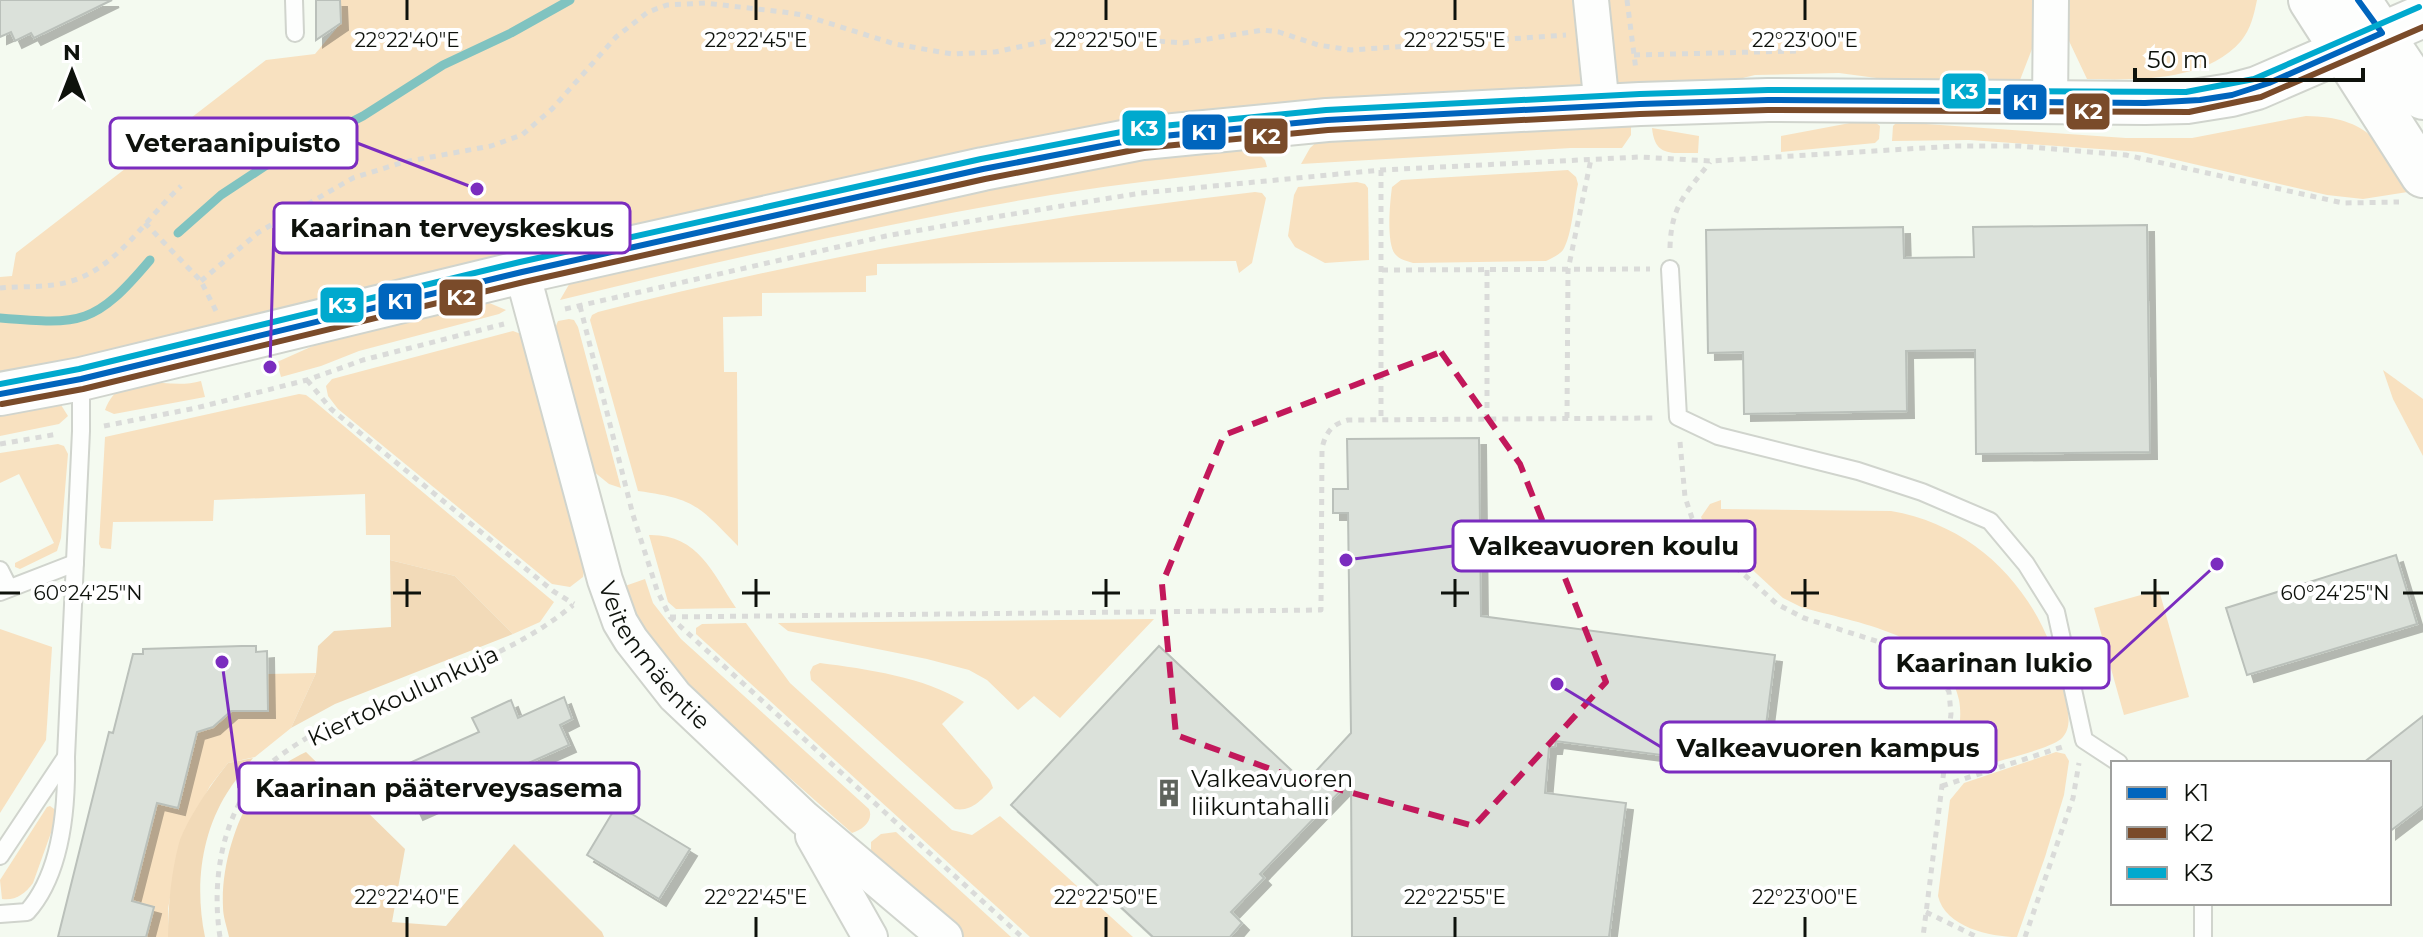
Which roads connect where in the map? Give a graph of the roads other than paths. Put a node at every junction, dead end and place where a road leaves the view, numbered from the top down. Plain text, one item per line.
1 (294, 0) edge
2 (2051, 0) edge
3 (2311, 0) edge
4 (2423, 16) edge
5 (1593, 17) edge
6 (2361, 28) edge
7 (295, 33) dead end
8 (2423, 97) edge
9 (2050, 104) junction
10 (1602, 107) junction
11 (2416, 188) edge
12 (1670, 269) road end
13 (522, 272) junction
14 (81, 379) junction
15 (0, 394) edge
16 (75, 563) junction
17 (0, 570) edge
18 (4, 590) edge
19 (66, 757) junction
20 (2116, 761) edge
21 (804, 818) junction
22 (0, 856) edge
23 (2203, 905) edge
24 (0, 914) edge
25 (870, 937) edge
26 (945, 937) edge
27 (2203, 937) edge

1 - 7 lane
2 - 9 street
3 - 6 main road
4 - 6 street
5 - 10 street
6 - 8 main road
6 - 9 street
6 - 11 main road
9 - 10 street
10 - 13 street
12 - 20 lane
13 - 14 street
13 - 21 street, Veitenmäentie
14 - 15 street
14 - 16 lane
16 - 18 lane
16 - 19 lane
17 - 18 lane
19 - 22 lane
19 - 24 lane
21 - 25 street
21 - 26 street, Veitenmäentie
23 - 27 lane

